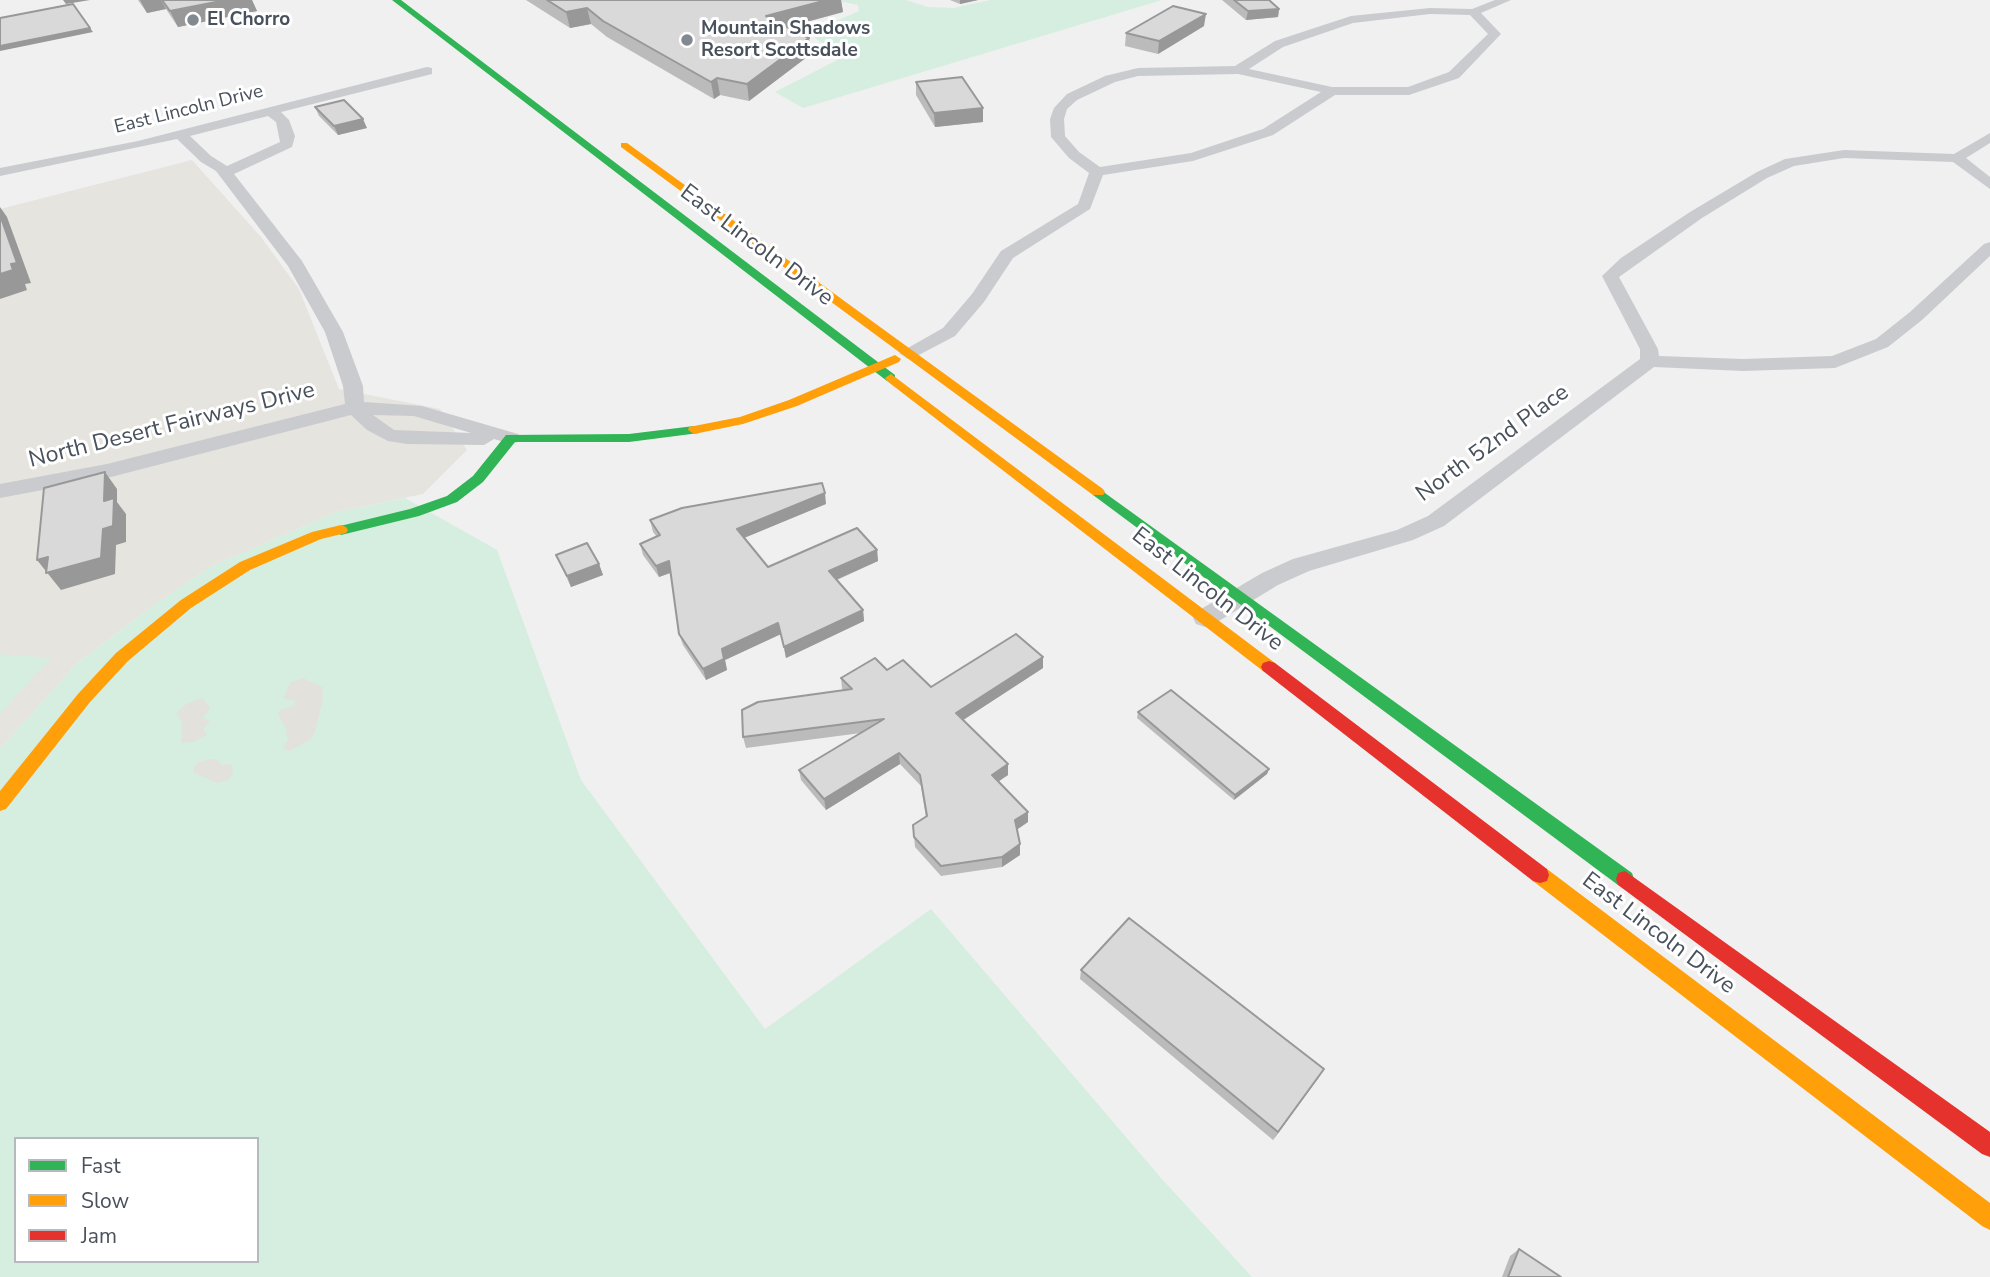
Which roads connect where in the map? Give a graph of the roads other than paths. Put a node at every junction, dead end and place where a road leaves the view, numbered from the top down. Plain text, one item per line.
1 (396, 0) edge
2 (1505, 0) edge
3 (1473, 12) junction
4 (462, 48) junction
5 (1238, 70) junction
6 (427, 71) dead end
7 (523, 78) dead end
8 (1332, 91) junction
9 (271, 111) junction
10 (287, 130) junction
11 (180, 134) junction
12 (609, 134) dead end
13 (1990, 137) edge
14 (1956, 158) junction
15 (223, 171) junction
16 (0, 172) edge
17 (1097, 172) junction
18 (1990, 184) edge
19 (684, 189) junction
20 (655, 198) junction
21 (1990, 247) edge
22 (908, 353) junction
23 (1650, 361) junction
24 (877, 366) junction
25 (355, 408) junction
26 (511, 438) junction
27 (0, 491) edge
28 (1240, 597) junction
29 (1205, 618) junction
30 (0, 804) edge
31 (1990, 1146) edge
32 (1990, 1217) edge

1 - 4 main road, East Lincoln Drive
2 - 3 street
3 - 5 street
3 - 8 street
4 - 7 main road
4 - 20 main road, East Lincoln Drive
5 - 8 street
5 - 17 street
6 - 9 street, East Lincoln Drive
8 - 17 street
9 - 10 street
9 - 11 street, East Lincoln Drive
10 - 15 street
10 - 15 street
11 - 15 street
11 - 16 street, East Lincoln Drive
12 - 19 main road, East Lincoln Drive
13 - 14 street
14 - 18 street
14 - 23 street
15 - 25 street
17 - 22 street
19 - 20 main road
19 - 22 main road, East Lincoln Drive
20 - 24 main road, East Lincoln Drive
21 - 23 street
22 - 24 main road, North Desert Fairways Drive
22 - 28 main road, East Lincoln Drive
23 - 28 street, North 52nd Place
24 - 26 main road, North Desert Fairways Drive
24 - 29 main road, East Lincoln Drive
25 - 26 street, North Desert Fairways Drive
25 - 26 street, North Desert Fairways Drive
25 - 27 street, North Desert Fairways Drive
26 - 30 main road
28 - 29 street, North 52nd Place
28 - 31 main road, East Lincoln Drive
29 - 32 main road, East Lincoln Drive

